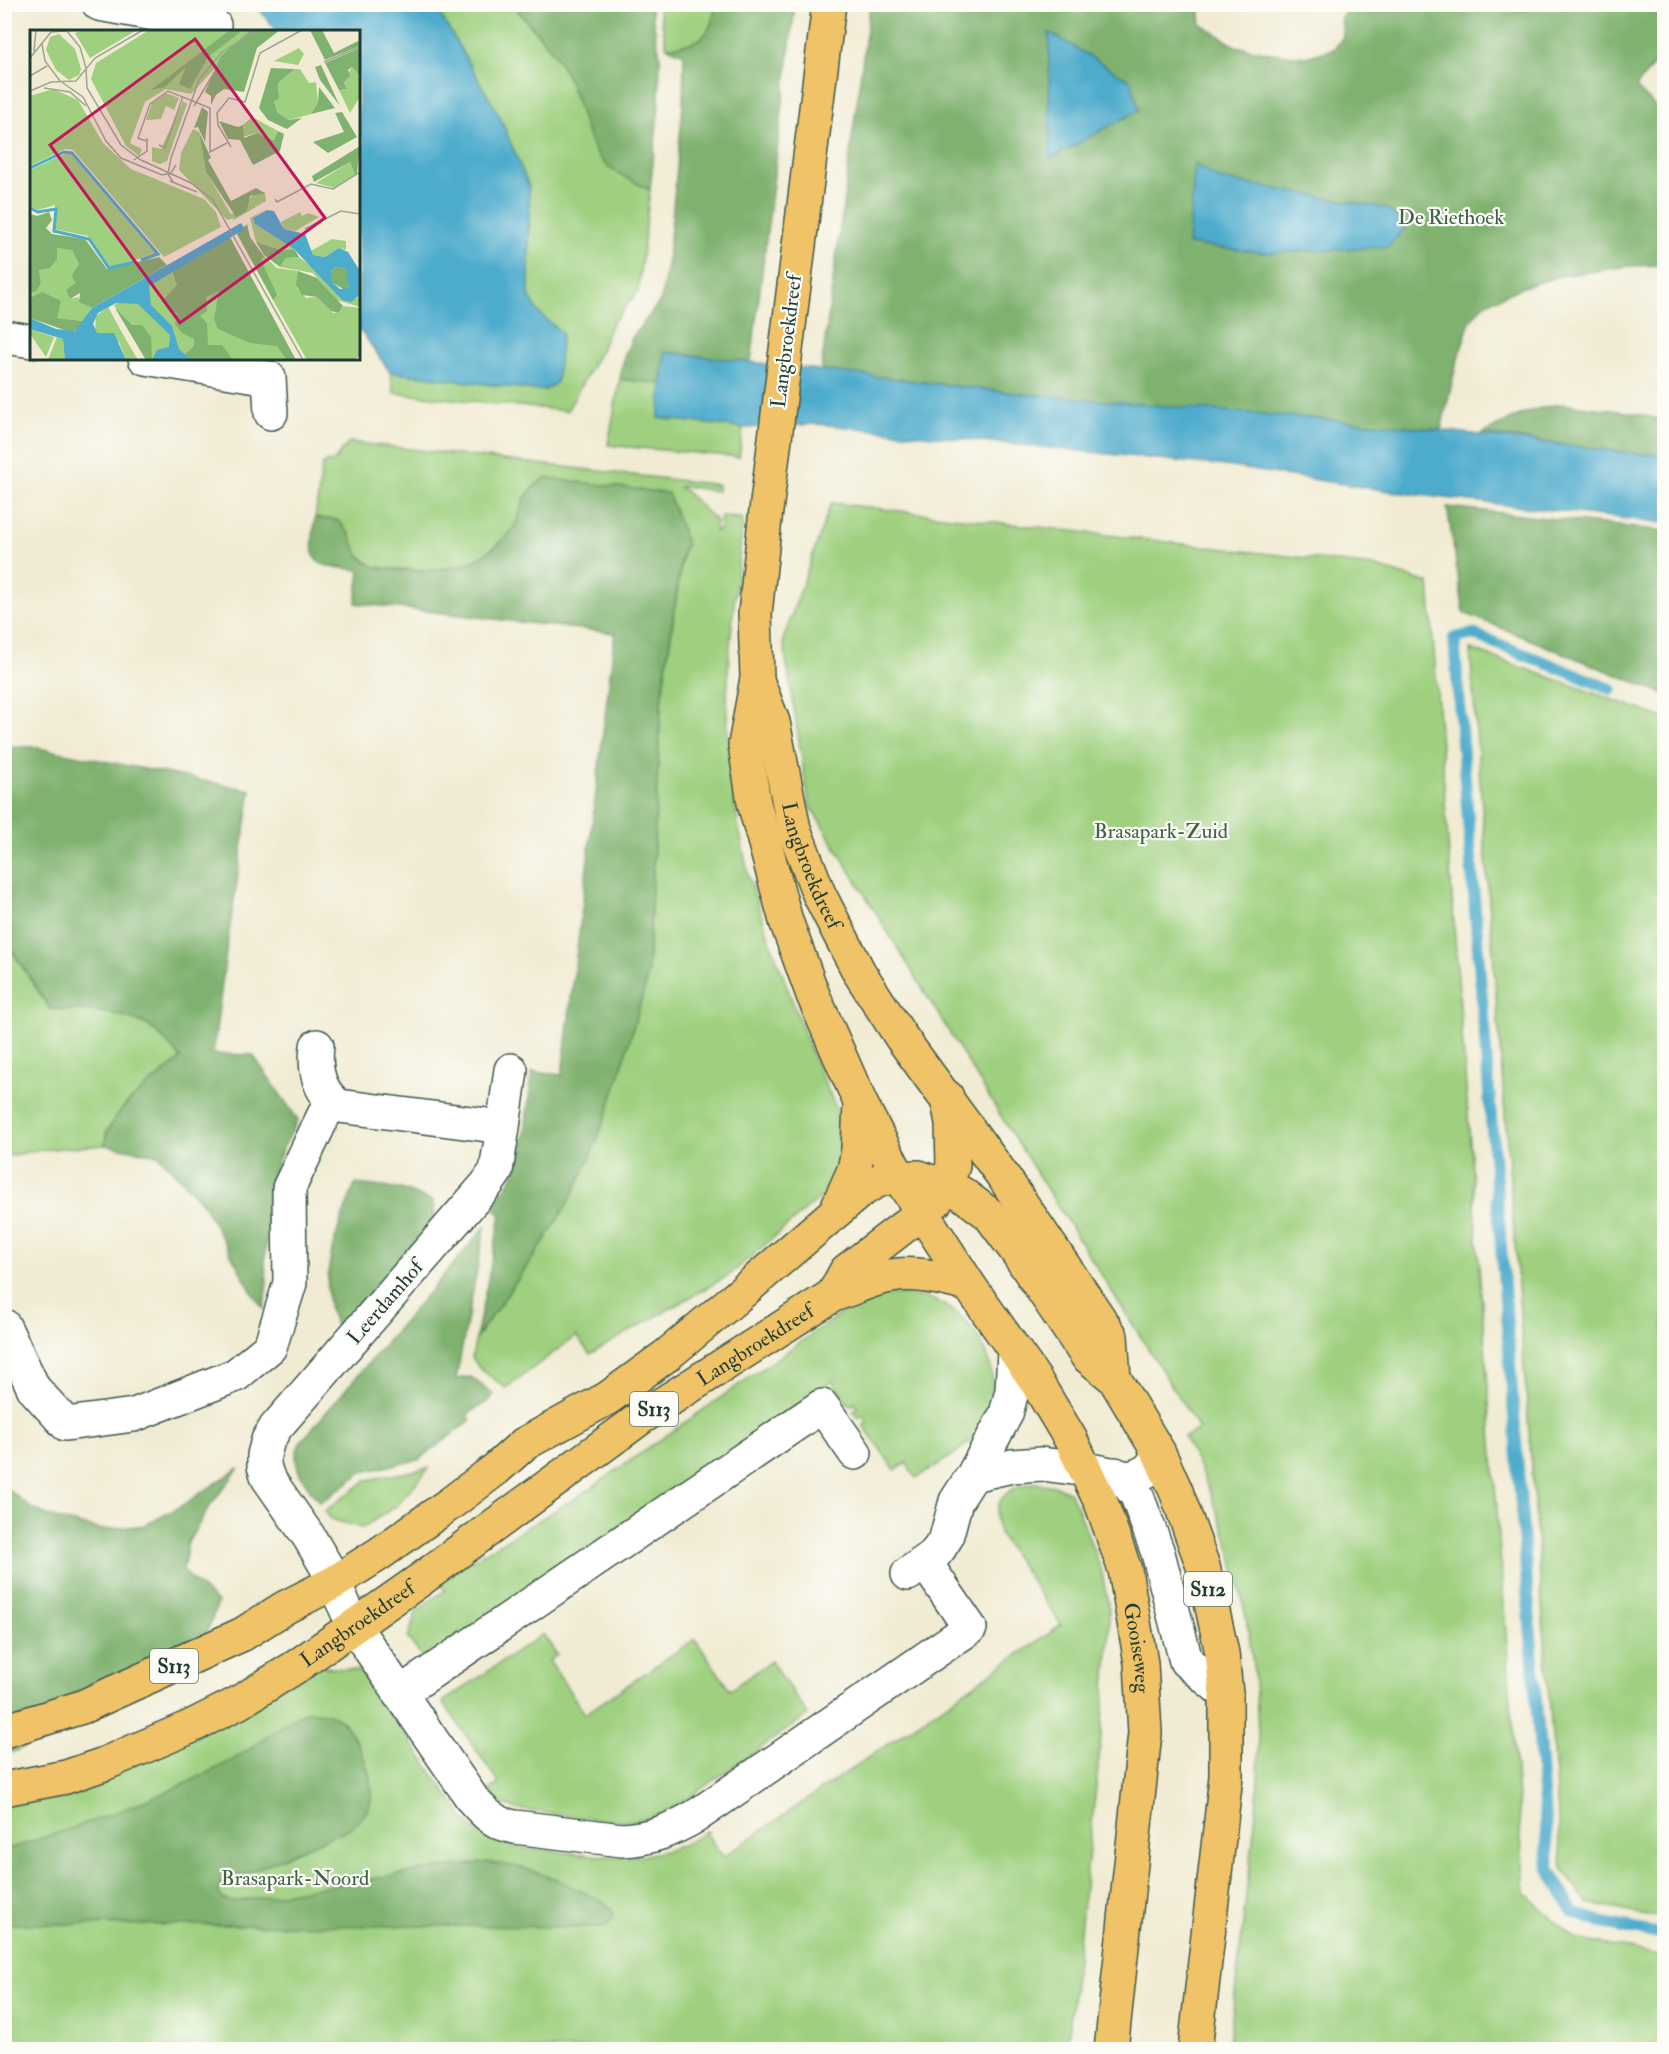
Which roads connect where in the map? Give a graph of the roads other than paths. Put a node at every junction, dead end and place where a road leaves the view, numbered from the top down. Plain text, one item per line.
1 (99, 4) edge
2 (829, 4) edge
3 (214, 25) dead end
4 (4, 337) edge
5 (30, 341) edge
6 (157, 360) edge
7 (271, 413) dead end
8 (757, 678) junction
9 (317, 1046) dead end
10 (511, 1070) dead end
11 (947, 1097) junction
12 (331, 1100) junction
13 (860, 1102) junction
14 (503, 1127) junction
15 (899, 1177) junction
16 (945, 1186) junction
17 (836, 1210) junction
18 (923, 1212) junction
19 (969, 1285) junction
20 (834, 1295) junction
21 (4, 1326) edge
22 (1014, 1351) junction
23 (1114, 1378) junction
24 (855, 1453) dead end
25 (1159, 1453) junction
26 (1100, 1472) junction
27 (973, 1475) junction
28 (335, 1582) junction
29 (354, 1626) junction
30 (399, 1694) junction
31 (1226, 1694) junction
32 (4, 1731) edge
33 (4, 1789) edge
34 (1111, 2049) edge
35 (1195, 2049) edge

1 - 3 street
2 - 8 main road, Langbroekdreef / S112
4 - 5 street
6 - 7 street
8 - 11 main road, Langbroekdreef / S112
8 - 13 main road, Langbroekdreef / S112
9 - 12 street
10 - 14 street, Leerdamhof
11 - 16 main road, Langbroekdreef / S112
11 - 23 main road, S112
12 - 14 street
12 - 21 street
13 - 15 main road, S112
13 - 17 main road, Langbroekdreef / S113
14 - 28 street, Leerdamhof
15 - 16 main road, S113
15 - 17 main road, S113
15 - 18 main road, S112
16 - 18 main road, Langbroekdreef / S112
16 - 23 main road, S113
17 - 28 main road, Langbroekdreef / S113
18 - 19 main road, S112
18 - 20 main road, Langbroekdreef / S112
19 - 20 main road, S113
19 - 22 main road, Gooiseweg / S112
20 - 29 main road, Langbroekdreef / S113
22 - 26 main road, Gooiseweg / S112
22 - 27 street
23 - 25 main road, S112
24 - 30 street
25 - 26 street
25 - 31 main road, S112
26 - 27 street
26 - 31 street
26 - 34 main road, Gooiseweg / S112
27 - 30 street, Leerdamhof
28 - 29 street, Leerdamhof
28 - 32 main road, Langbroekdreef / S113
29 - 30 street, Leerdamhof
29 - 33 main road, Langbroekdreef / S113
31 - 35 main road, S112

